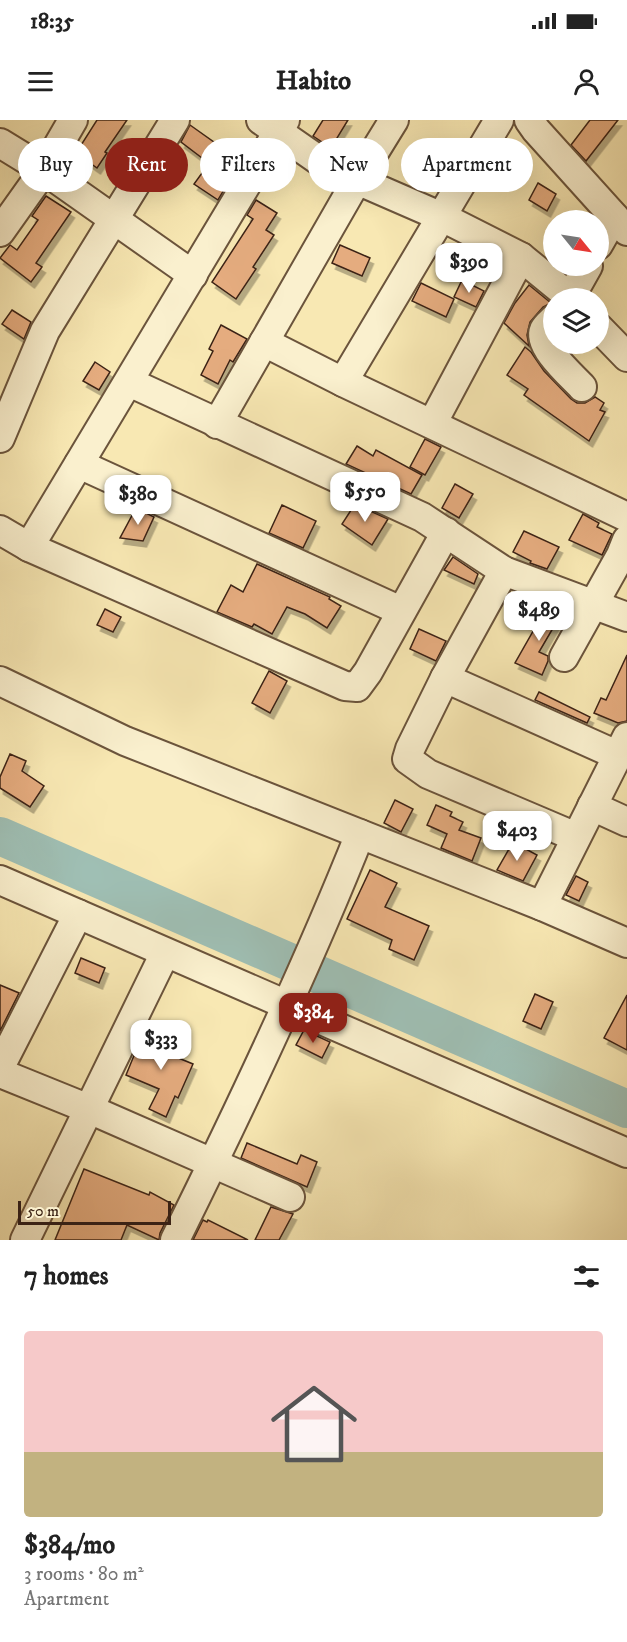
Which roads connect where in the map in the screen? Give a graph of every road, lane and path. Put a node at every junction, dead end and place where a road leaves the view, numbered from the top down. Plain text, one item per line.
1 (73, 120) edge
2 (175, 120) edge
3 (394, 120) edge
4 (499, 120) edge
5 (529, 120) edge
6 (275, 124) edge
7 (63, 138) edge
8 (383, 138) edge
9 (0, 144) edge
10 (308, 152) edge
11 (18, 155) edge
12 (28, 192) edge
13 (75, 192) edge
14 (350, 192) edge
15 (385, 192) edge
16 (442, 217) junction
17 (114, 219) junction
18 (620, 224) edge
19 (0, 232) edge
20 (609, 234) edge
21 (521, 257) junction
22 (193, 274) junction
23 (559, 288) edge
24 (609, 338) edge
25 (264, 342) junction
26 (551, 354) edge
27 (627, 357) edge
28 (129, 382) junction
29 (343, 382) junction
30 (582, 387) dead end
31 (217, 424) junction
32 (432, 424) junction
33 (0, 438) edge
34 (79, 464) junction
35 (627, 516) edge
36 (0, 530) edge
37 (446, 532) junction
38 (627, 540) edge
39 (29, 547) junction
40 (504, 571) junction
41 (594, 603) junction
42 (401, 611) junction
43 (627, 617) edge
44 (564, 657) dead end
45 (445, 678) junction
46 (0, 681) edge
47 (622, 754) edge
48 (592, 806) junction
49 (627, 822) edge
50 (360, 834) junction
51 (576, 837) junction
52 (0, 880) edge
53 (542, 906) junction
54 (78, 914) junction
55 (627, 943) edge
56 (165, 953) junction
57 (287, 1005) junction
58 (0, 1067) edge
59 (0, 1073) edge
60 (89, 1109) junction
61 (627, 1152) edge
62 (213, 1162) junction
63 (290, 1197) dead end
64 (25, 1240) edge
65 (175, 1240) edge

1 - 7 street
2 - 17 street
3 - 8 street
4 - 16 street
5 - 18 street
6 - 10 street
6 - 22 street
9 - 11 street
12 - 19 street
13 - 17 street
14 - 25 street
15 - 16 street
16 - 21 street
16 - 29 street
17 - 22 street
17 - 33 street
18 - 20 street
21 - 23 street
21 - 32 street
22 - 28 street
24 - 27 street
25 - 29 street
25 - 31 street
26 - 30 street
28 - 31 street
28 - 34 street
29 - 32 street
31 - 37 street
32 - 35 street
34 - 39 street
34 - 42 street
36 - 39 street
37 - 40 street
37 - 42 street
38 - 41 street
39 - 42 street
40 - 41 street
40 - 45 street
41 - 43 street
41 - 44 street
45 - 47 street
45 - 51 street
46 - 50 street
47 - 48 street
48 - 49 street
48 - 51 street
50 - 53 street
50 - 57 street
51 - 53 street
52 - 54 street
53 - 55 street
54 - 56 street
54 - 58 street
56 - 57 street
56 - 60 street
57 - 61 street
57 - 62 street
59 - 60 street
60 - 62 street
60 - 64 street
62 - 63 street
62 - 65 street

